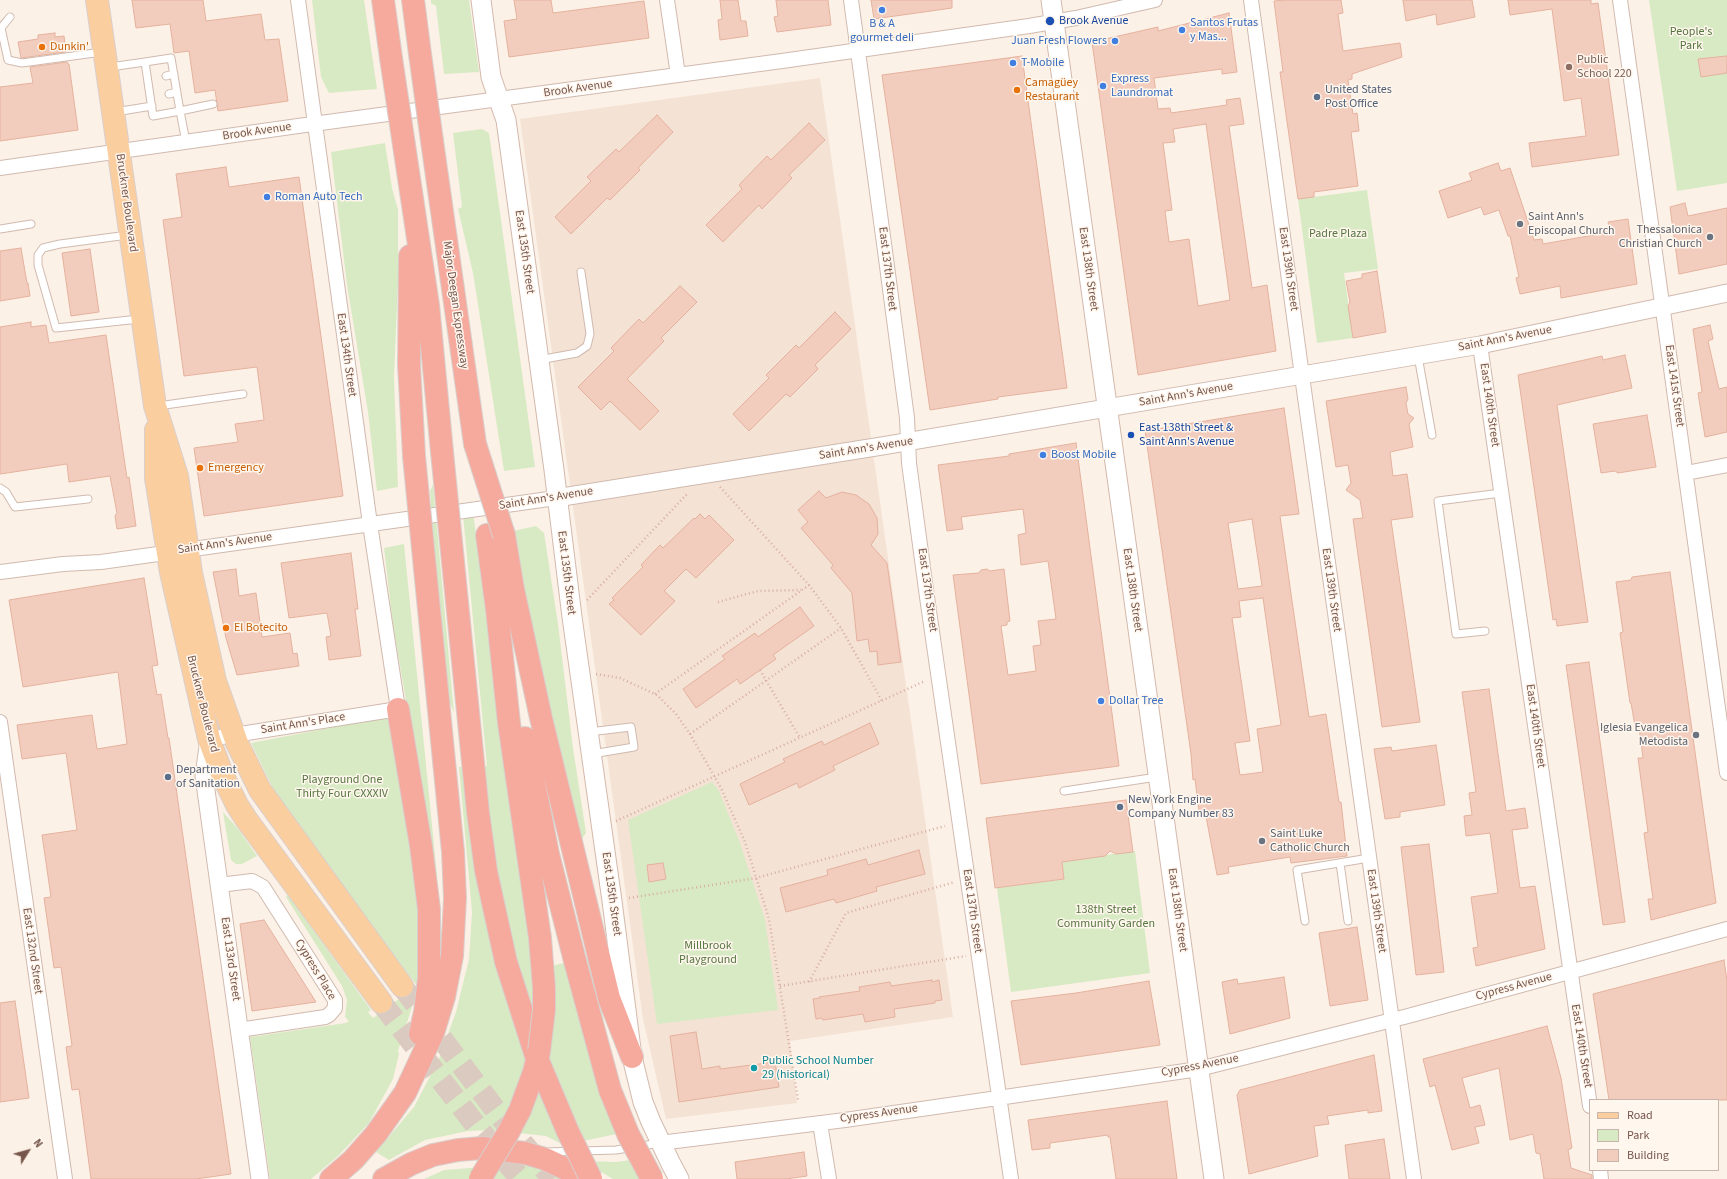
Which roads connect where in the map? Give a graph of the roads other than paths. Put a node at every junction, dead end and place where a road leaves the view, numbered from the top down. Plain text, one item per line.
1 (97, 0) edge
2 (298, 0) edge
3 (383, 0) edge
4 (413, 0) edge
5 (420, 0) edge
6 (480, 0) edge
7 (667, 0) edge
8 (851, 0) edge
9 (1051, 0) edge
10 (1154, 0) edge
11 (1251, 0) edge
12 (1620, 0) edge
13 (10, 17) dead end
14 (1054, 22) junction
15 (857, 50) junction
16 (420, 54) junction
17 (106, 60) junction
18 (145, 62) junction
19 (174, 74) junction
20 (678, 75) junction
21 (166, 76) dead end
22 (177, 92) junction
23 (169, 94) dead end
24 (499, 99) junction
25 (213, 104) dead end
26 (152, 106) junction
27 (180, 111) junction
28 (113, 112) junction
29 (315, 124) junction
30 (186, 142) junction
31 (118, 152) junction
32 (0, 168) edge
33 (412, 201) junction
34 (31, 224) dead end
35 (0, 229) edge
36 (130, 235) junction
37 (581, 272) dead end
38 (1727, 293) edge
39 (1662, 307) junction
40 (142, 319) junction
41 (1480, 345) junction
42 (1418, 356) junction
43 (539, 360) junction
44 (1302, 376) junction
45 (243, 394) dead end
46 (156, 406) junction
47 (1107, 409) junction
48 (1432, 435) dead end
49 (907, 442) junction
50 (1727, 465) edge
51 (1686, 472) junction
52 (0, 488) edge
53 (1501, 493) junction
54 (556, 498) junction
55 (88, 499) dead end
56 (370, 524) junction
57 (496, 535) junction
58 (178, 551) junction
59 (0, 572) edge
60 (497, 610) junction
61 (1485, 631) dead end
62 (398, 709) junction
63 (1723, 716) edge
64 (0, 722) edge
65 (588, 732) junction
66 (234, 735) junction
67 (209, 739) junction
68 (592, 754) junction
69 (1727, 773) edge
70 (1158, 777) junction
71 (1064, 791) dead end
72 (1369, 858) junction
73 (1340, 863) junction
74 (219, 885) junction
75 (1305, 921) dead end
76 (1348, 921) dead end
77 (1727, 929) edge
78 (1570, 972) junction
79 (402, 986) tunnel mouth
80 (382, 1002) tunnel mouth
81 (1391, 1020) junction
82 (240, 1030) junction
83 (632, 1057) junction
84 (1199, 1069) junction
85 (405, 1093) junction
86 (998, 1097) junction
87 (1589, 1099) edge
88 (820, 1123) junction
89 (660, 1143) junction
90 (525, 1153) junction
91 (65, 1179) edge
92 (260, 1179) edge
93 (331, 1179) edge
94 (384, 1179) edge
95 (480, 1179) edge
96 (587, 1179) edge
97 (591, 1179) edge
98 (652, 1179) edge
99 (680, 1179) edge
100 (828, 1179) edge
101 (1011, 1179) edge
102 (1214, 1179) edge
103 (1414, 1179) edge

1 - 17 main road, Bruckner Boulevard
2 - 29 street, East 134th Street
3 - 33 highway, bridge
4 - 16 highway, Major Deegan Expressway
5 - 16 highway
6 - 24 main road, East 135th Street
7 - 20 street
8 - 15 street, East 137th Street
9 - 14 main road, East 138th Street
10 - 14 street, Brook Avenue
11 - 44 street, East 139th Street
12 - 39 street, East 141st Street
13 - 17 lane
14 - 15 street, Brook Avenue
14 - 47 main road, East 138th Street
15 - 20 street, Brook Avenue
15 - 49 street, East 137th Street
16 - 57 highway, Major Deegan Expressway, bridge
17 - 18 lane
17 - 28 main road, Bruckner Boulevard
18 - 19 lane
18 - 26 lane
19 - 21 lane
19 - 22 lane
20 - 24 street, Brook Avenue
22 - 23 lane
22 - 27 lane
24 - 29 street, Brook Avenue
24 - 43 main road, East 135th Street
25 - 27 lane
26 - 27 lane
26 - 28 lane
27 - 30 lane
28 - 31 main road, Bruckner Boulevard
29 - 30 street, Brook Avenue
29 - 56 street, East 134th Street
30 - 31 street, Brook Avenue
31 - 32 street, Brook Avenue
31 - 36 main road, Bruckner Boulevard
33 - 85 highway, bridge
33 - 97 highway, bridge
34 - 35 lane
36 - 40 main road, Bruckner Boulevard
36 - 40 lane
37 - 43 lane
38 - 39 street, Saint Ann's Avenue
39 - 41 street, Saint Ann's Avenue
39 - 51 street, East 141st Street
40 - 46 main road, Bruckner Boulevard
41 - 42 street, Saint Ann's Avenue
41 - 53 street, East 140th Street
42 - 44 street, Saint Ann's Avenue
42 - 48 lane
43 - 54 main road, East 135th Street
44 - 47 street, Saint Ann's Avenue
44 - 72 street, East 139th Street
45 - 46 lane
46 - 58 main road, Bruckner Boulevard
47 - 49 street, Saint Ann's Avenue
47 - 70 main road, East 138th Street
49 - 54 street, Saint Ann's Avenue
49 - 86 street, East 137th Street
50 - 51 street
51 - 63 street, East 141st Street
52 - 55 lane
53 - 61 lane
53 - 78 street, East 140th Street
54 - 56 street, Saint Ann's Avenue
54 - 65 main road, East 135th Street
56 - 58 street, Saint Ann's Avenue
56 - 62 street, East 134th Street
57 - 60 highway, Major Deegan Expressway
57 - 83 highway
58 - 59 street, Saint Ann's Avenue
58 - 66 main road, Bruckner Boulevard
58 - 67 main road, Bruckner Boulevard
60 - 95 highway, bridge
60 - 98 highway, bridge
62 - 66 street, Saint Ann's Place
62 - 85 highway
63 - 69 street, East 141st Street
64 - 91 street, East 132nd Street
65 - 68 main road, East 135th Street
65 - 68 lane
66 - 67 street, Saint Ann's Place
66 - 79 main road, Bruckner Boulevard
67 - 74 street, East 133rd Street
67 - 80 main road, Bruckner Boulevard
68 - 83 main road, East 135th Street
70 - 71 lane
70 - 84 main road, East 138th Street
72 - 73 lane
72 - 81 street, East 139th Street
73 - 75 lane
73 - 76 lane
74 - 82 street, East 133rd Street
74 - 82 street, Cypress Place
77 - 78 street, Cypress Avenue
78 - 81 street, Cypress Avenue
78 - 87 street, East 140th Street
81 - 84 street, Cypress Avenue
81 - 103 street, East 139th Street
82 - 92 street, East 133rd Street
83 - 89 main road, East 135th Street
84 - 86 street, Cypress Avenue
84 - 102 main road, East 138th Street
85 - 93 highway
86 - 88 street, Cypress Avenue
86 - 101 street, East 137th Street
88 - 89 street, Cypress Avenue
88 - 100 street
89 - 90 lane
89 - 99 main road
90 - 94 highway
90 - 96 highway

